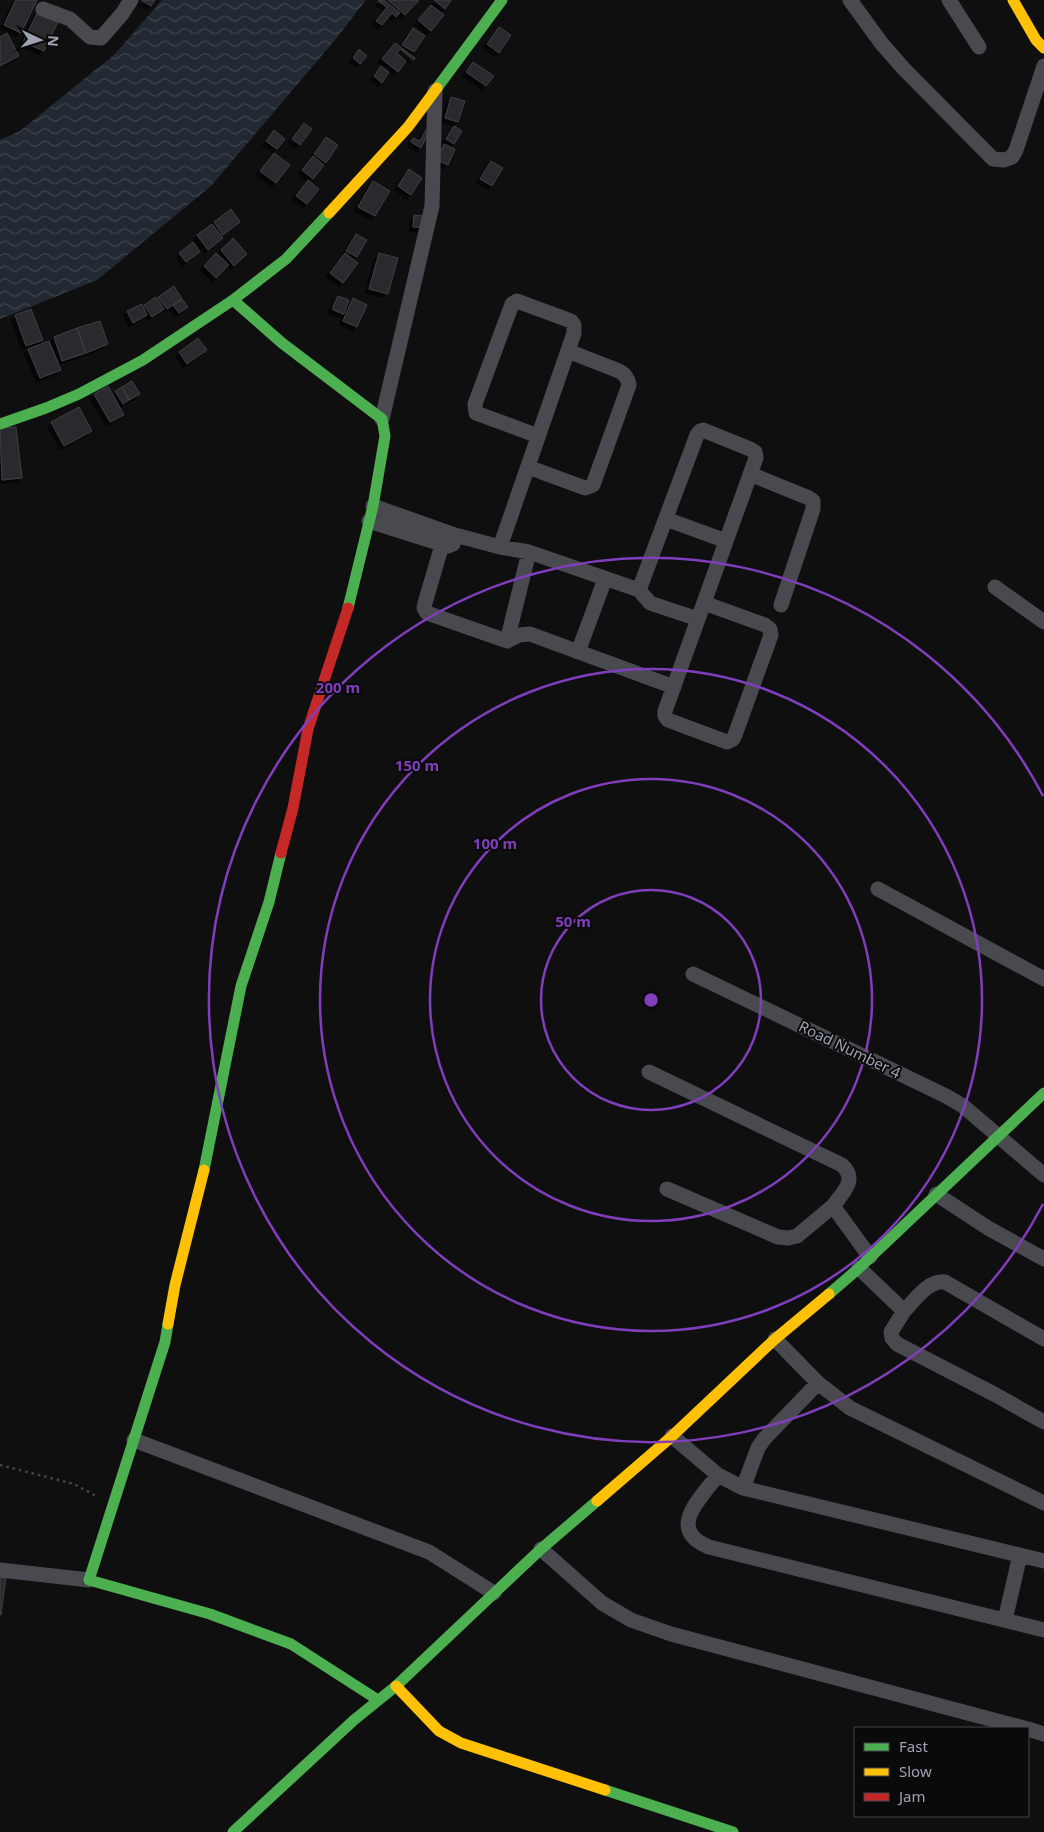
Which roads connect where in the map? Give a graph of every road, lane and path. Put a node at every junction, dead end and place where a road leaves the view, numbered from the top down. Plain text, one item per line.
1 (131, 0) edge
2 (502, 0) edge
3 (850, 0) edge
4 (949, 0) edge
5 (1013, 0) edge
6 (43, 9) dead end
7 (978, 47) dead end
8 (1044, 48) edge
9 (1044, 66) edge
10 (435, 91) junction
11 (233, 300) junction
12 (568, 351) junction
13 (382, 419) junction
14 (0, 424) edge
15 (538, 436) junction
16 (528, 467) junction
17 (750, 474) junction
18 (373, 506) junction
19 (666, 519) junction
20 (369, 521) junction
21 (455, 535) junction
22 (726, 541) junction
23 (442, 545) junction
24 (500, 547) junction
25 (529, 552) junction
26 (605, 579) junction
27 (995, 587) dead end
28 (639, 590) junction
29 (704, 603) junction
30 (781, 605) dead end
31 (698, 619) junction
32 (1044, 622) edge
33 (507, 641) junction
34 (578, 652) junction
35 (674, 687) junction
36 (878, 889) dead end
37 (693, 974) dead end
38 (1044, 979) edge
39 (648, 1072) dead end
40 (1044, 1093) edge
41 (999, 1136) junction
42 (1044, 1175) edge
43 (667, 1188) dead end
44 (936, 1194) junction
45 (833, 1206) junction
46 (870, 1257) junction
47 (1044, 1259) edge
48 (859, 1268) junction
49 (904, 1311) junction
50 (776, 1339) junction
51 (1044, 1339) edge
52 (818, 1382) junction
53 (1044, 1422) edge
54 (672, 1436) junction
55 (134, 1440) junction
56 (0, 1465) edge
57 (718, 1475) junction
58 (743, 1488) junction
59 (1044, 1503) edge
60 (112, 1509) junction
61 (541, 1548) junction
62 (1020, 1555) junction
63 (1044, 1561) edge
64 (0, 1570) edge
65 (89, 1580) junction
66 (494, 1592) junction
67 (1004, 1620) junction
68 (1044, 1630) edge
69 (396, 1686) junction
70 (378, 1700) junction
71 (1020, 1727) edge
72 (1029, 1729) edge
73 (1044, 1734) edge
74 (233, 1832) edge
75 (733, 1832) edge

1 - 6 street
2 - 10 street
3 - 9 street
4 - 7 street
5 - 8 street
10 - 11 street
10 - 13 street
11 - 13 street
11 - 14 street
12 - 15 street
12 - 15 street
12 - 16 street
13 - 18 street
15 - 16 street
16 - 24 street
17 - 19 street
17 - 22 street
17 - 30 street
18 - 20 street
18 - 21 street
19 - 22 street
19 - 28 street
20 - 23 street
20 - 55 street
21 - 23 street
21 - 24 street
22 - 29 street
23 - 33 street
24 - 25 street
25 - 26 street
25 - 33 street
26 - 28 street
26 - 34 street
27 - 32 street
28 - 31 street
29 - 31 street
29 - 35 street
31 - 35 street
33 - 34 street
34 - 35 street
36 - 38 street
37 - 41 street, Road Number 4
39 - 45 street
40 - 41 street
41 - 42 street, Road Number 4
41 - 44 street
43 - 45 street
44 - 46 street
44 - 47 street
45 - 46 street
46 - 48 street
48 - 49 street
48 - 50 street
49 - 51 street
49 - 53 street
50 - 52 street
50 - 54 street
52 - 58 street
52 - 59 street
54 - 57 street
54 - 61 street
55 - 60 street
55 - 66 street
56 - 60 path
57 - 58 street
57 - 67 street
58 - 62 street
60 - 65 street
61 - 66 street
61 - 71 street
62 - 63 street
62 - 67 street
64 - 65 street
65 - 70 street
66 - 69 street
67 - 68 street
69 - 70 street
69 - 75 street
70 - 74 street
72 - 73 street

